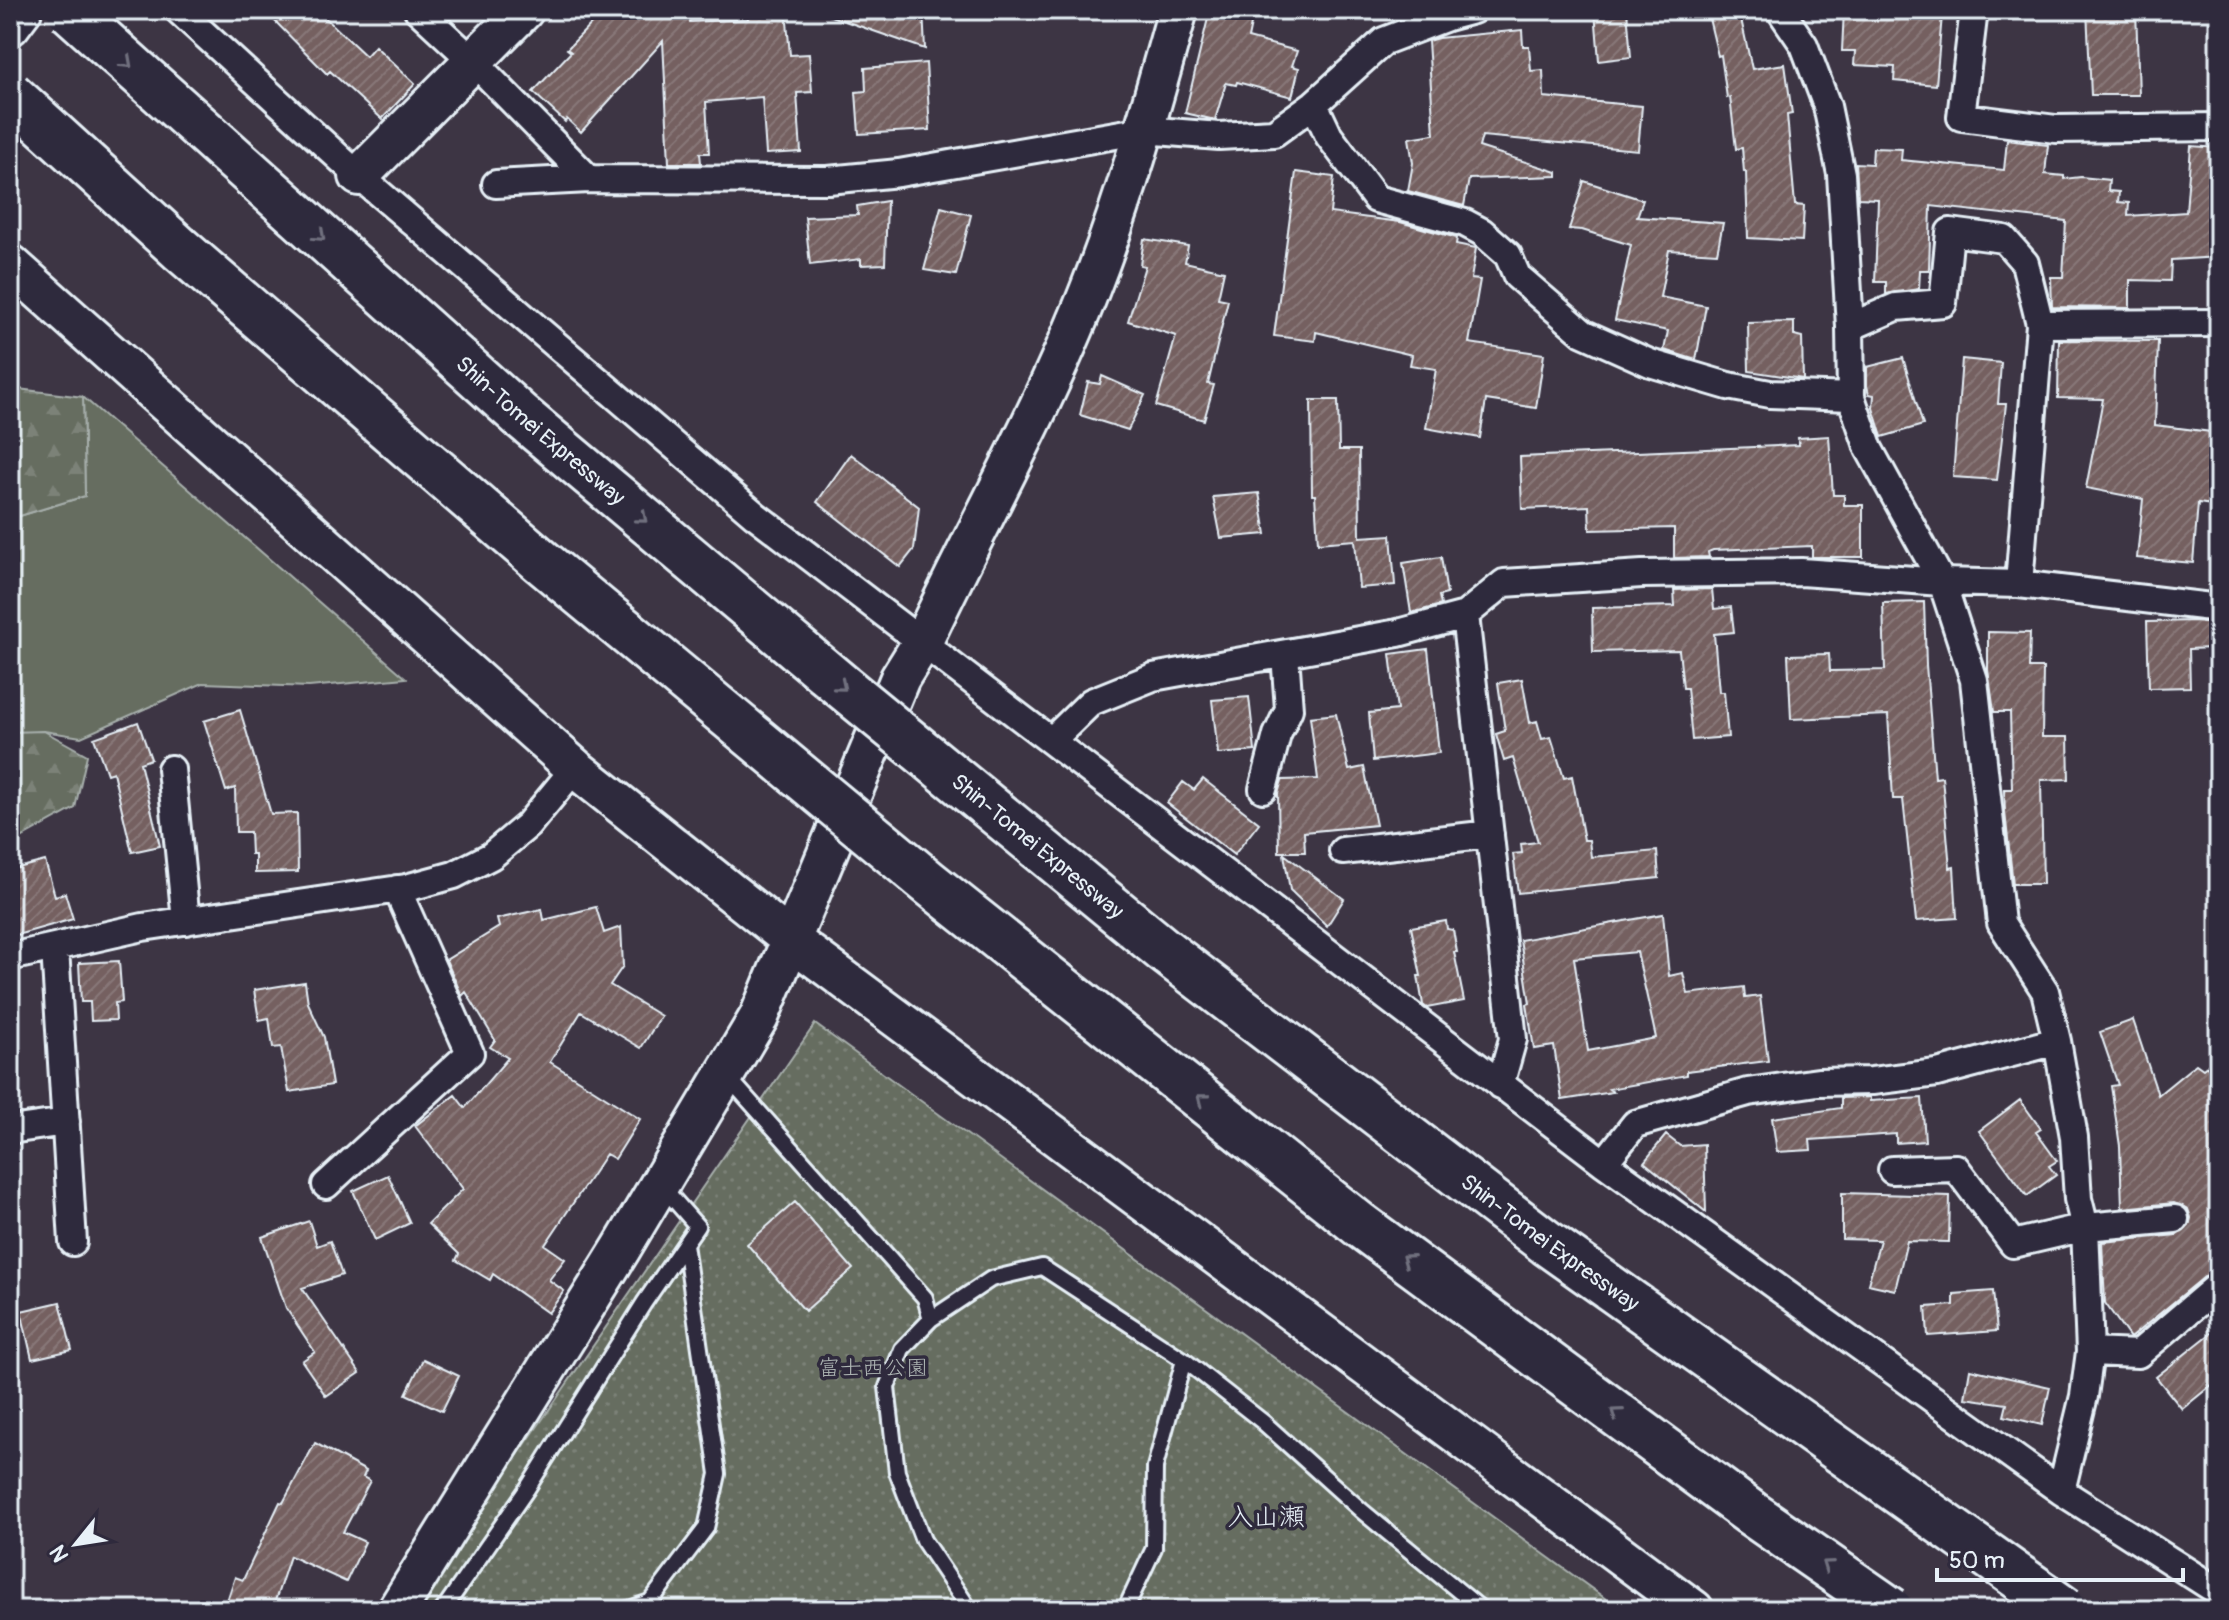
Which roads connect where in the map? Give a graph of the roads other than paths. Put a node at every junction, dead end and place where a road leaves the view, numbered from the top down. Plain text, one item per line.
1 (22, 10) edge
2 (69, 10) edge
3 (178, 10) edge
4 (418, 10) edge
5 (524, 10) edge
6 (1178, 10) edge
7 (1473, 10) edge
8 (1780, 10) edge
9 (1974, 10) edge
10 (10, 26) edge
11 (474, 62) junction
12 (10, 94) edge
13 (1314, 104) junction
14 (2219, 127) edge
15 (1144, 130) junction
16 (359, 176) junction
17 (589, 179) junction
18 (496, 184) dead end
19 (10, 264) edge
20 (2219, 323) edge
21 (2040, 324) junction
22 (1850, 327) junction
23 (1851, 397) junction
24 (1942, 582) junction
25 (2019, 584) junction
26 (2219, 608) edge
27 (1465, 615) junction
28 (923, 641) junction
29 (1285, 654) junction
30 (1052, 740) junction
31 (575, 768) junction
32 (171, 769) dead end
33 (1263, 789) dead end
34 (1490, 834) junction
35 (1343, 851) dead end
36 (397, 889) junction
37 (186, 921) junction
38 (791, 940) junction
39 (55, 948) junction
40 (10, 957) edge
41 (2057, 1041) junction
42 (725, 1074) junction
43 (1500, 1085) junction
44 (66, 1122) junction
45 (10, 1130) edge
46 (1604, 1163) junction
47 (1892, 1170) dead end
48 (660, 1184) junction
49 (326, 1185) dead end
50 (2175, 1219) dead end
51 (2085, 1227) junction
52 (73, 1242) dead end
53 (685, 1244) junction
54 (2219, 1285) edge
55 (931, 1319) junction
56 (2090, 1352) junction
57 (1184, 1360) junction
58 (2061, 1491) junction
59 (2219, 1592) edge
60 (397, 1610) edge
61 (443, 1610) edge
62 (626, 1610) edge
63 (970, 1610) edge
64 (1125, 1610) edge
65 (1482, 1610) edge
66 (1694, 1610) edge
67 (1891, 1610) edge
68 (2065, 1610) edge

1 - 10 street
2 -> 68 highway, Shin-Tomei Expressway, bridge
3 - 16 street
4 - 11 street
5 - 11 street
6 - 15 street
7 - 13 street
8 - 22 street
9 - 14 street
11 - 16 street
11 - 17 street
67 -> 12 highway, bridge
13 - 15 street
13 - 23 street
15 - 17 street
15 - 28 street
16 - 28 street
17 - 18 street
19 - 31 street
20 - 21 street
21 - 22 street
21 - 25 street
22 - 23 street
23 - 24 street
24 - 25 street
24 - 27 street
24 - 41 street
25 - 26 street
27 - 29 street
27 - 34 street
28 - 30 street
28 - 38 street
29 - 30 street
29 - 33 street
30 - 43 street
31 - 36 street
31 - 38 street
32 - 37 street
34 - 35 street
34 - 43 street
36 - 37 street
36 - 49 street
37 - 39 street
38 - 42 street
38 - 66 street
39 - 40 street
39 - 44 street
41 - 46 street
41 - 51 street
42 - 48 street
42 - 55 lane
43 - 46 street
44 - 45 street
44 - 52 street
46 - 58 street
47 - 51 street
48 - 53 lane
48 - 60 street
50 - 51 street
51 - 56 street
53 - 61 lane
53 - 62 lane
54 - 56 street
55 - 57 lane
55 - 63 lane
56 - 58 street
57 - 64 lane
57 - 65 lane
58 - 59 street

